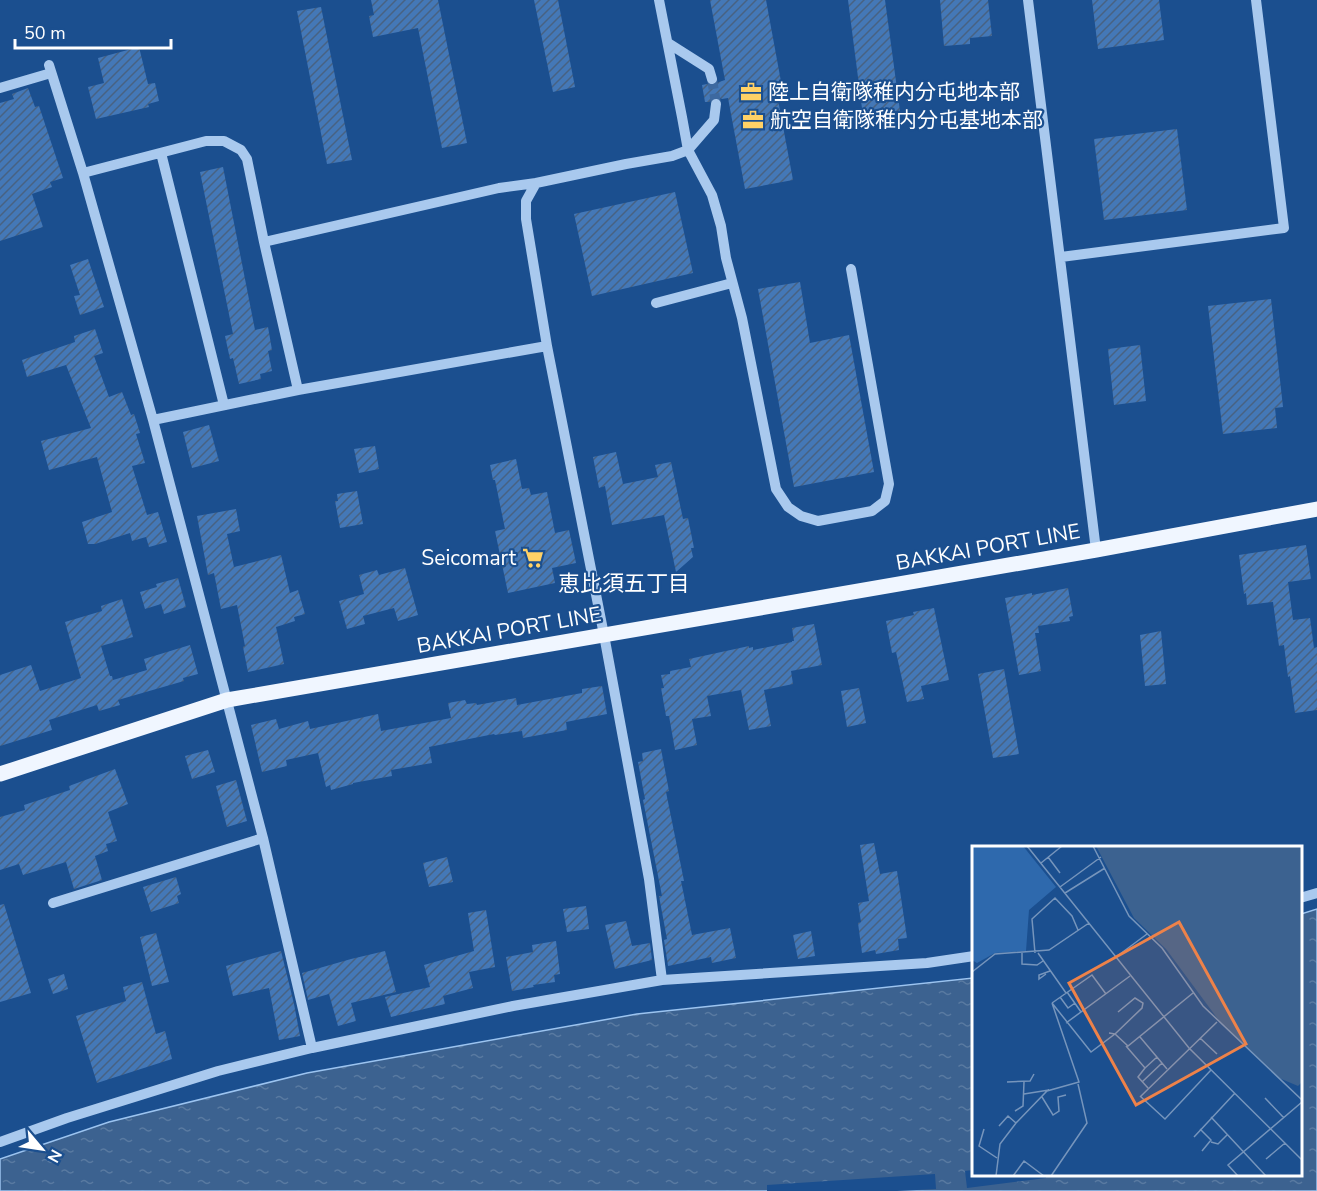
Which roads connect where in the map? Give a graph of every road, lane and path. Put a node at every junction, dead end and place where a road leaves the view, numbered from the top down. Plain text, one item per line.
1 (659, 0) edge
2 (1028, 0) edge
3 (1256, 0) edge
4 (668, 43) junction
5 (712, 80) tunnel mouth
6 (0, 88) edge
7 (716, 104) tunnel mouth
8 (688, 150) junction
9 (161, 153) junction
10 (83, 173) junction
11 (536, 183) junction
12 (264, 242) junction
13 (1060, 257) junction
14 (851, 269) dead end
15 (732, 283) junction
16 (656, 303) dead end
17 (547, 346) junction
18 (298, 390) junction
19 (224, 405) junction
20 (153, 420) junction
21 (1317, 509) edge
22 (1096, 550) junction
23 (604, 635) junction
24 (227, 700) junction
25 (0, 774) edge
26 (263, 838) junction
27 (1317, 893) edge
28 (1302, 897) edge
29 (52, 903) dead end
30 (972, 956) edge
31 (662, 980) junction
32 (312, 1048) junction
33 (0, 1142) edge

1 - 4 street
2 - 13 street
3 - 13 street
4 - 5 street
4 - 8 street
6 - 10 street
7 - 8 street
8 - 11 street
8 - 15 street
9 - 10 street
9 - 12 street
9 - 19 street
10 - 20 street
11 - 12 street
11 - 17 street
12 - 18 street
13 - 22 street
14 - 15 street
15 - 16 street
17 - 18 street
17 - 23 street
18 - 19 street
19 - 20 street
20 - 24 street
21 - 22 main road, BAKKAI PORT LINE
22 - 23 main road, BAKKAI PORT LINE
23 - 24 main road, BAKKAI PORT LINE
23 - 31 street
24 - 25 main road, BAKKAI PORT LINE
24 - 26 street
26 - 29 street
26 - 32 street
27 - 28 street
30 - 31 street
31 - 32 street
32 - 33 street

